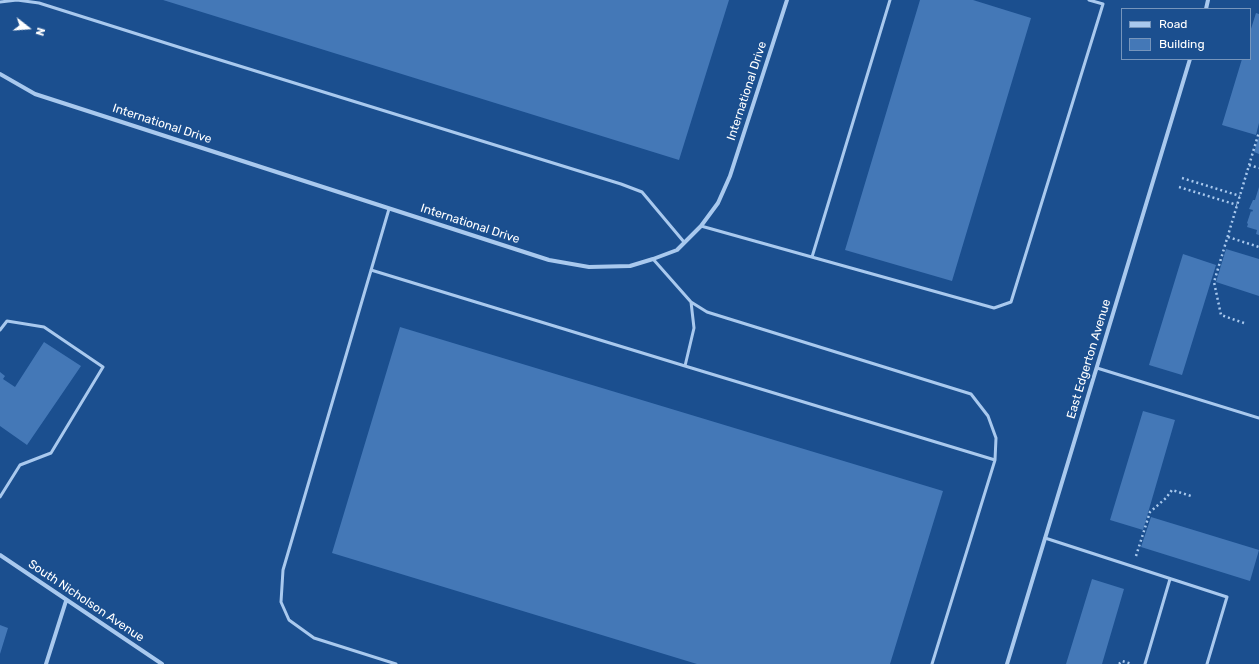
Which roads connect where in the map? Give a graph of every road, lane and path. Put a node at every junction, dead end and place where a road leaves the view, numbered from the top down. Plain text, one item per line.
1 (787, 0) edge
2 (890, 0) edge
3 (1089, 0) edge
4 (0, 2) edge
5 (1190, 60) edge
6 (0, 74) edge
7 (1259, 132) edge
8 (1249, 165) junction
9 (1259, 168) edge
10 (1182, 178) dead end
11 (1179, 187) dead end
12 (1240, 196) junction
13 (1237, 205) junction
14 (389, 209) junction
15 (701, 226) junction
16 (1228, 237) junction
17 (684, 242) junction
18 (1259, 246) edge
19 (812, 257) junction
20 (653, 259) junction
21 (371, 270) junction
22 (691, 302) junction
23 (1244, 323) dead end
24 (0, 330) edge
25 (685, 366) junction
26 (1097, 368) junction
27 (1259, 418) edge
28 (995, 460) junction
29 (1191, 496) dead end
30 (0, 497) edge
31 (1045, 538) junction
32 (0, 555) edge
33 (1133, 566) junction
34 (1170, 578) junction
35 (66, 600) junction
36 (46, 664) edge
37 (162, 664) edge
38 (396, 664) edge
39 (932, 664) edge
40 (1007, 664) edge
41 (1119, 664) edge
42 (1132, 664) edge
43 (1145, 664) edge
44 (1207, 664) edge

1 - 15 street, International Drive
2 - 19 lane
3 - 19 lane
4 - 17 lane
5 - 26 street, East Edgerton Avenue
6 - 14 street, International Drive
7 - 8 path
8 - 9 path
8 - 12 path
10 - 12 path
11 - 13 path
12 - 13 path
13 - 16 path
14 - 20 street, International Drive
14 - 21 lane
15 - 17 street, International Drive
15 - 19 lane
16 - 18 path
16 - 23 path
17 - 20 street, International Drive
20 - 22 lane
21 - 25 lane
21 - 38 lane
22 - 25 lane
22 - 28 lane
24 - 30 lane
25 - 28 lane
26 - 27 lane
26 - 31 street, East Edgerton Avenue
28 - 39 lane
29 - 33 path
31 - 33 lane
31 - 40 street, East Edgerton Avenue
32 - 35 street, South Nicholson Avenue
33 - 34 lane
34 - 43 lane
34 - 44 lane
35 - 36 street
35 - 37 street, South Nicholson Avenue
41 - 42 path

